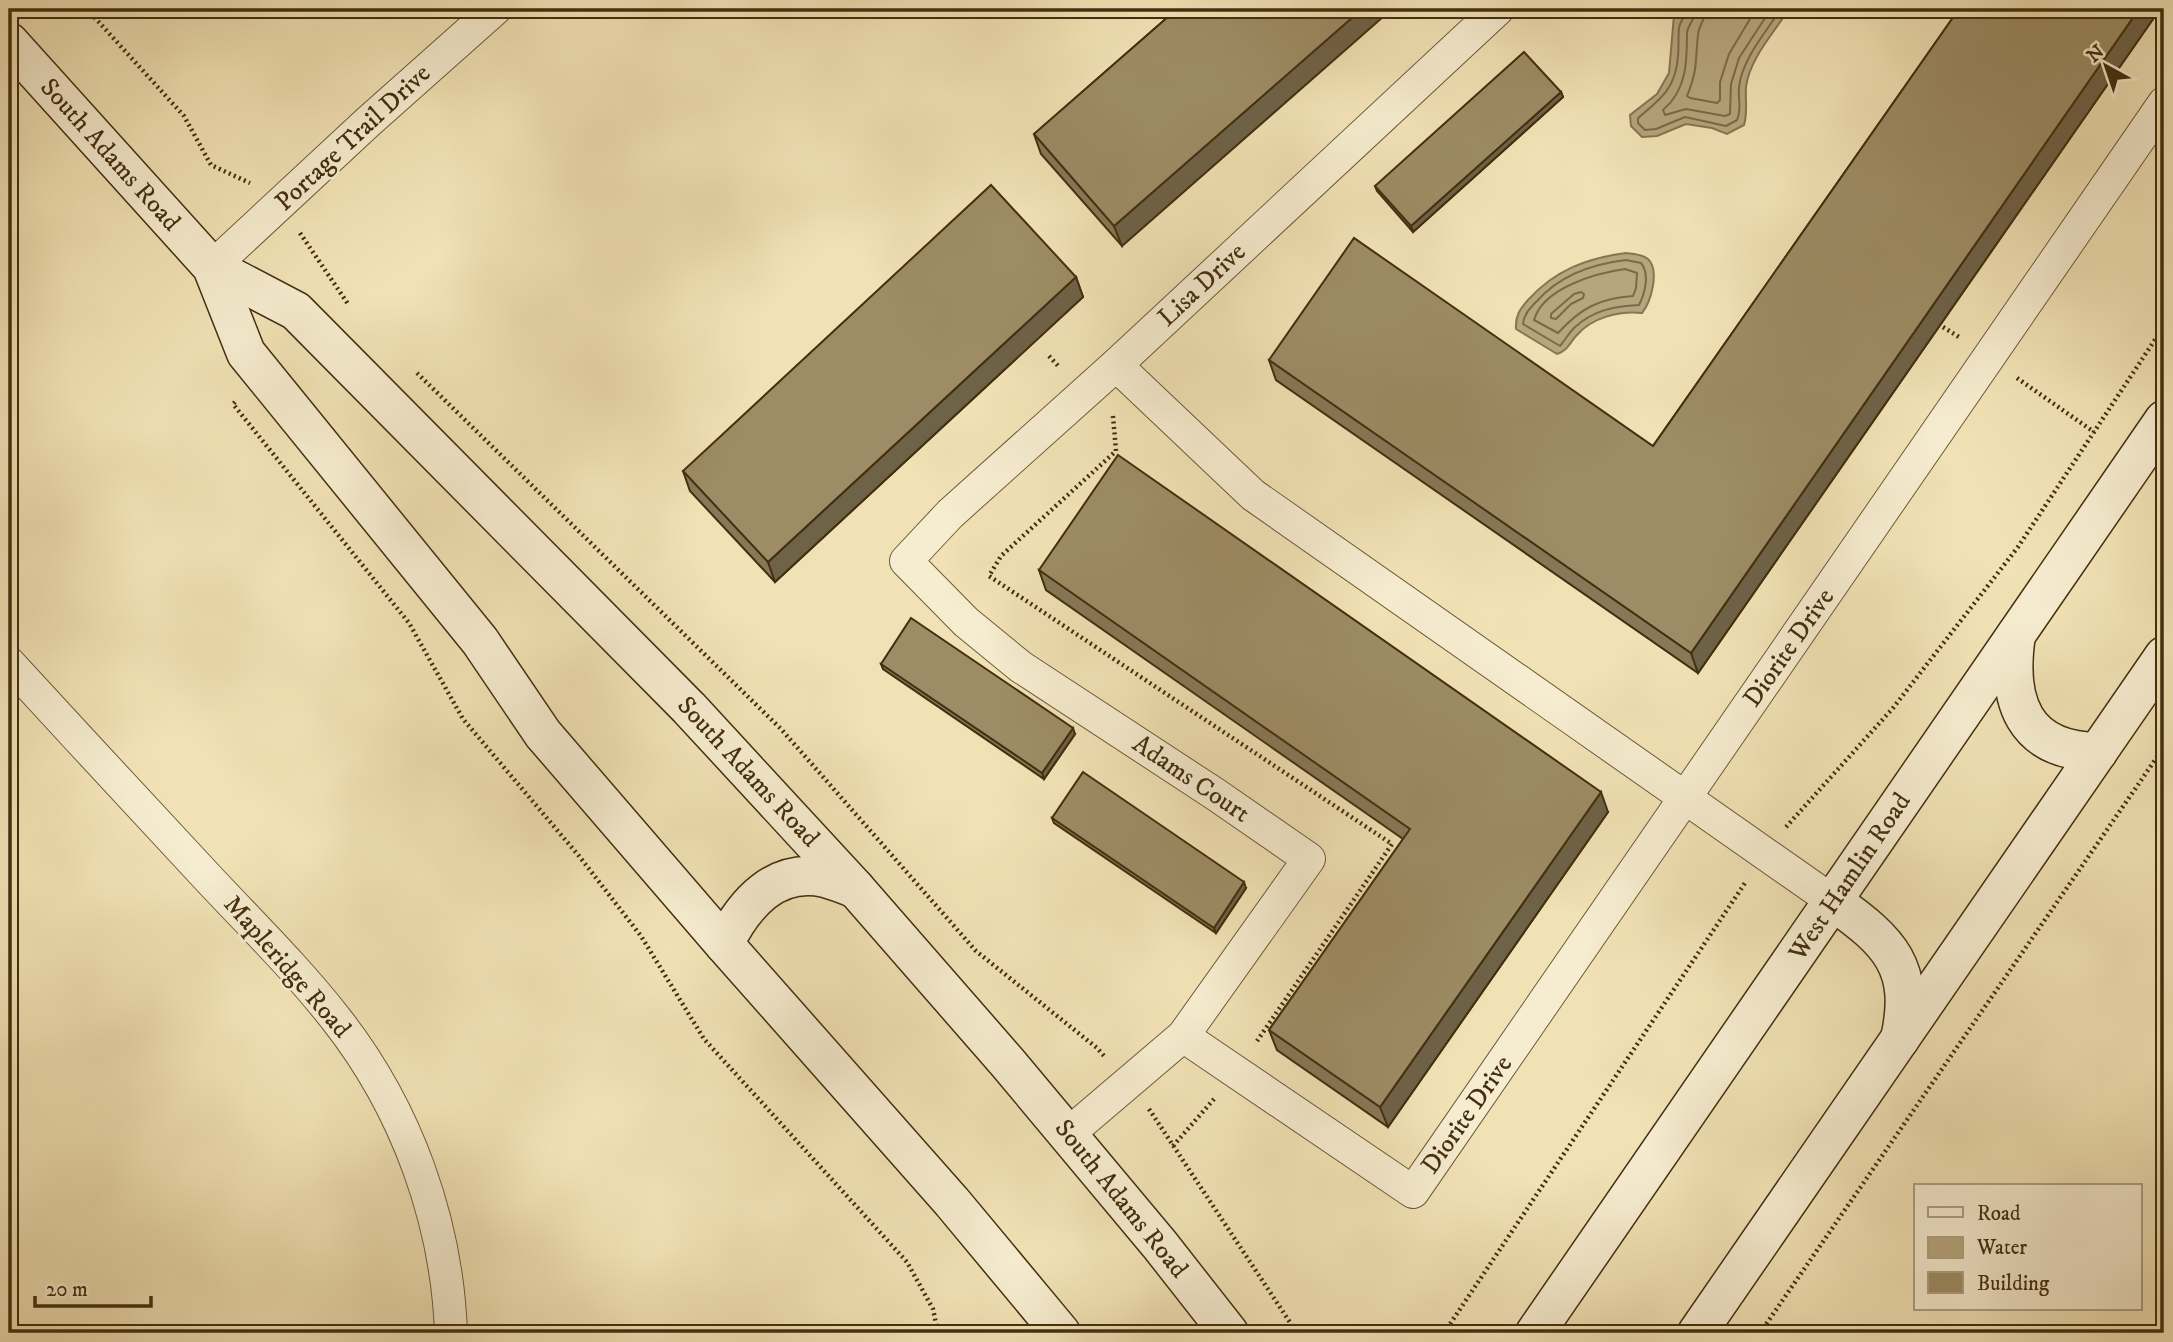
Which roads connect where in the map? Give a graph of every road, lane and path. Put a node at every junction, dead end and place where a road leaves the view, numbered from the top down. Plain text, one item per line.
1 (87, 9) edge
2 (495, 9) edge
3 (1498, 9) edge
4 (9, 42) edge
5 (2164, 103) edge
6 (278, 206) junction
7 (212, 268) junction
8 (339, 314) dead end
9 (2164, 326) edge
10 (1116, 365) junction
11 (416, 372) dead end
12 (242, 397) dead end
13 (2164, 420) edge
14 (906, 561) joint
15 (2016, 633) junction
16 (2164, 656) edge
17 (9, 663) edge
18 (2164, 747) edge
19 (2098, 752) junction
20 (1685, 798) junction
21 (1767, 853) junction
22 (856, 888) junction
23 (1834, 902) junction
24 (724, 944) junction
25 (1183, 1036) junction
26 (1899, 1044) junction
27 (1128, 1084) junction
28 (1068, 1134) junction
29 (452, 1333) edge
30 (938, 1333) edge
31 (1061, 1333) edge
32 (1229, 1333) edge
33 (1297, 1333) edge
34 (1305, 1333) edge
35 (1444, 1333) edge
36 (1535, 1333) edge
37 (1697, 1333) edge
38 (1759, 1333) edge

1 - 6 path
2 - 6 street, Portage Trail Drive
3 - 10 street, Lisa Drive
4 - 7 main road, South Adams Road
5 - 20 street, Diorite Drive
6 - 7 street, Portage Trail Drive
6 - 8 path
7 - 22 main road, South Adams Road
7 - 24 main road, South Adams Road
9 - 21 path
10 - 14 street, Lisa Drive
10 - 20 street
11 - 27 path
12 - 30 path
13 - 15 main road, West Hamlin Road
14 - 25 street, Adams Court
15 - 19 main road
15 - 23 main road, West Hamlin Road
16 - 19 main road
17 - 29 street, Mapleridge Road
18 - 38 path
19 - 26 main road
20 - 21 street
20 - 25 street, Diorite Drive
21 - 23 street
21 - 35 path
22 - 24 main road
22 - 28 main road, South Adams Road
23 - 26 main road
23 - 36 main road, West Hamlin Road
24 - 31 main road, South Adams Road
25 - 27 street, Adams Court
26 - 37 main road
27 - 28 street, Adams Court
27 - 33 path
28 - 32 main road, South Adams Road
33 - 34 path

